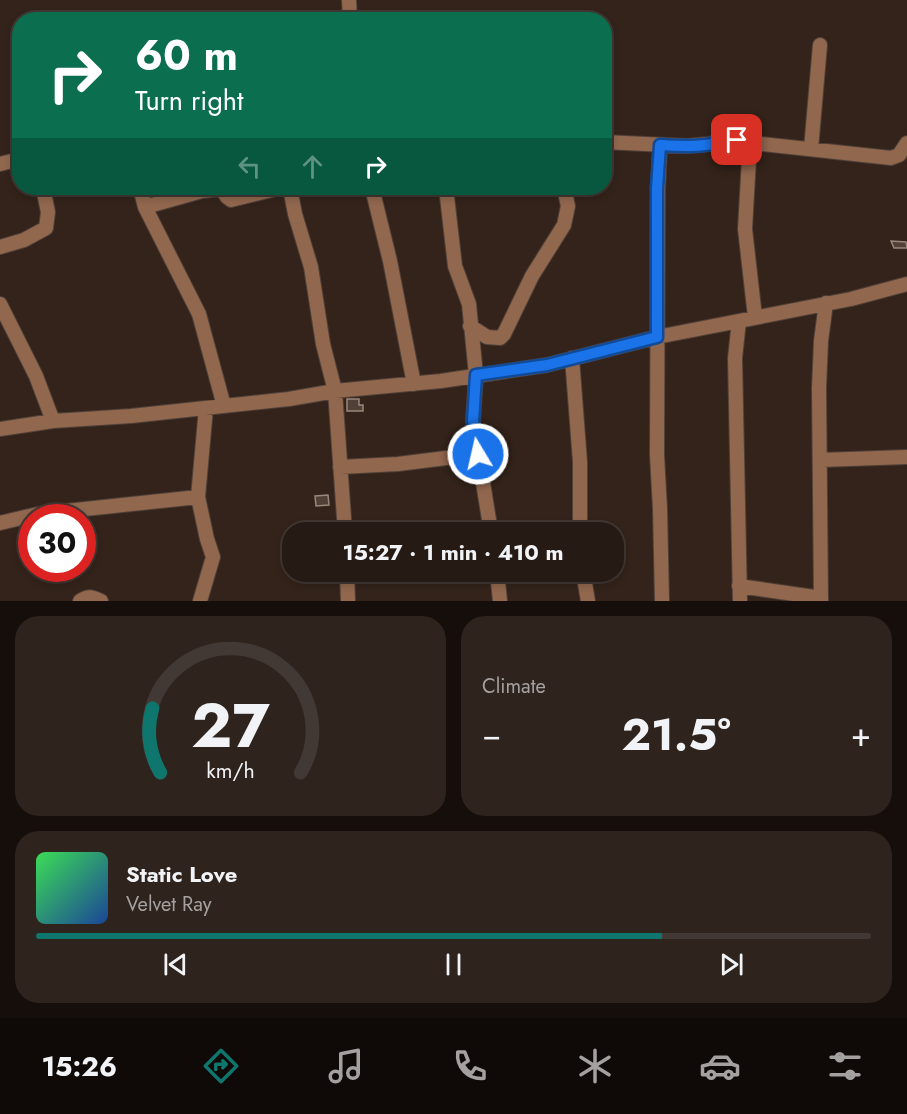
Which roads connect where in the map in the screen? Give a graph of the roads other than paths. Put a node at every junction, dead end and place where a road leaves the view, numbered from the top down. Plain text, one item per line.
1 (820, 45) dead end
2 (750, 141) junction
3 (612, 142) edge
4 (907, 143) edge
5 (660, 145) junction
6 (811, 149) junction
7 (44, 195) edge
8 (142, 195) edge
9 (188, 195) edge
10 (226, 195) edge
11 (251, 195) edge
12 (291, 195) edge
13 (374, 195) edge
14 (447, 195) edge
15 (566, 195) edge
16 (145, 207) junction
17 (0, 247) edge
18 (907, 284) edge
19 (826, 303) junction
20 (0, 304) edge
21 (755, 317) junction
22 (740, 321) junction
23 (470, 326) junction
24 (657, 337) junction
25 (572, 358) junction
26 (476, 375) junction
27 (414, 384) junction
28 (335, 391) junction
29 (225, 406) junction
30 (206, 408) junction
31 (53, 421) junction
32 (0, 429) edge
33 (478, 454) junction
34 (907, 457) edge
35 (820, 460) junction
36 (340, 467) junction
37 (198, 497) junction
38 (344, 522) edge
39 (490, 522) edge
40 (580, 522) edge
41 (0, 523) edge
42 (347, 582) edge
43 (497, 582) edge
44 (585, 582) edge
45 (739, 586) junction
46 (821, 599) edge
47 (80, 601) edge
48 (101, 601) edge
49 (200, 601) edge
50 (348, 601) edge
51 (500, 601) edge
52 (588, 601) edge
53 (662, 601) edge
54 (740, 601) edge

1 - 6 street
2 - 5 street
2 - 6 street
2 - 21 street
3 - 5 street
4 - 6 street
5 - 24 street
7 - 17 street
8 - 16 street
9 - 16 street
10 - 11 street
12 - 28 street
13 - 27 street
14 - 23 street
15 - 23 street
16 - 29 street
18 - 19 street
19 - 21 street
19 - 35 street
20 - 31 street
21 - 22 street
22 - 24 street
22 - 45 street
23 - 26 street
24 - 25 street
24 - 53 street
25 - 26 street
25 - 40 street
26 - 27 street
26 - 33 street
27 - 28 street
28 - 29 street
28 - 36 street
29 - 30 street
30 - 31 street
30 - 37 street
31 - 32 street
33 - 36 street
33 - 39 street
34 - 35 street
35 - 46 street
36 - 38 street
37 - 41 street
37 - 49 street
42 - 50 street
43 - 51 street
44 - 52 street
45 - 46 street
45 - 54 street
47 - 48 street

